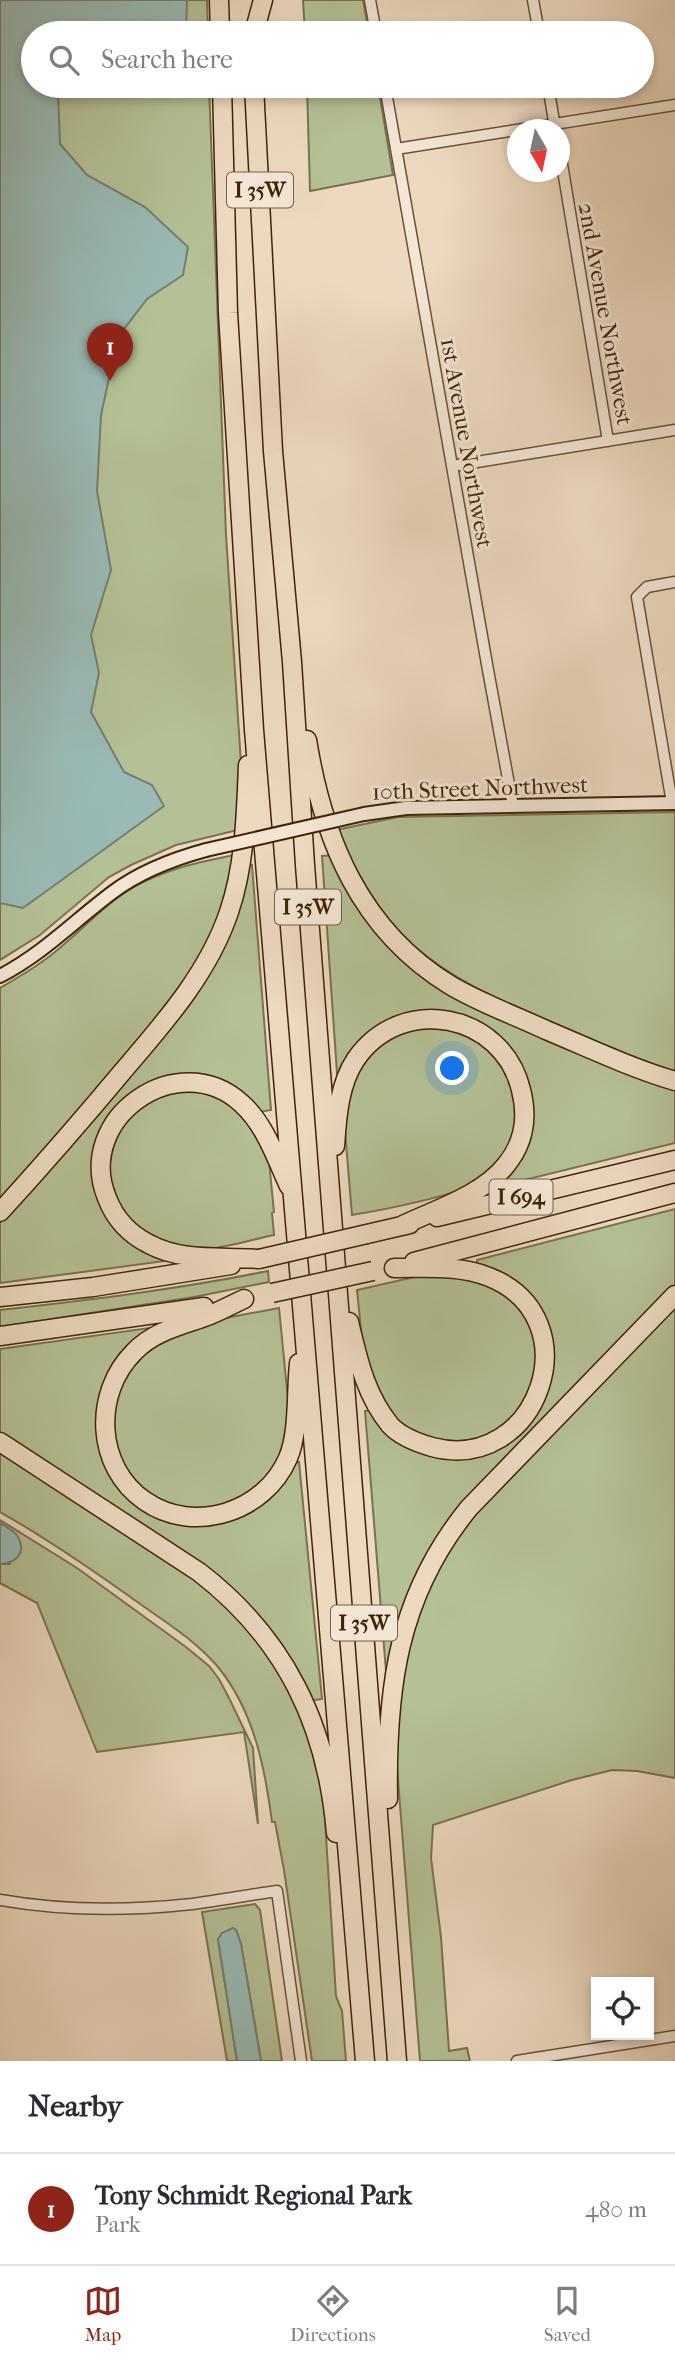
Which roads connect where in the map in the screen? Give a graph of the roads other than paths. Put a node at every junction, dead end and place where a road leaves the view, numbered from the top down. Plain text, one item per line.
1 (219, 0) edge
2 (252, 0) edge
3 (264, 0) edge
4 (370, 0) edge
5 (533, 0) edge
6 (220, 21) edge
7 (253, 21) edge
8 (257, 21) edge
9 (374, 21) edge
10 (537, 21) edge
11 (222, 98) edge
12 (255, 98) edge
13 (387, 98) edge
14 (550, 98) edge
15 (675, 105) edge
16 (554, 119) edge
17 (570, 123) edge
18 (507, 133) edge
19 (397, 149) junction
20 (564, 182) edge
21 (675, 430) edge
22 (608, 440) junction
23 (452, 466) junction
24 (675, 582) edge
25 (286, 590) junction
26 (254, 730) junction
27 (673, 803) edge
28 (513, 806) junction
29 (0, 976) edge
30 (675, 1081) edge
31 (675, 1160) edge
32 (675, 1193) edge
33 (293, 1194) junction
34 (0, 1212) edge
35 (333, 1223) junction
36 (401, 1226) junction
37 (259, 1259) junction
38 (336, 1264) junction
39 (394, 1268) junction
40 (675, 1295) edge
41 (0, 1297) edge
42 (244, 1299) junction
43 (304, 1321) junction
44 (0, 1336) edge
45 (0, 1442) edge
46 (0, 1899) edge
47 (391, 1981) junction
48 (675, 2036) edge
49 (301, 2061) edge
50 (365, 2061) edge
51 (397, 2061) edge
52 (517, 2061) edge

1 - 6 highway
2 - 7 highway
3 - 8 highway
4 - 9 street
5 - 10 street
11 - 26 highway, I 35W
12 - 25 highway, I 35W
13 - 19 street, 1st Avenue Northwest
14 - 16 street
15 - 17 street
18 - 19 street
19 - 23 street, 1st Avenue Northwest
20 - 22 street, 2nd Avenue Northwest
21 - 22 street
22 - 23 street
23 - 28 street, 1st Avenue Northwest
24 - 27 street
25 - 30 highway
25 - 35 highway, I 35W
26 - 33 highway, I 35W
26 - 34 highway
27 - 28 street, 10th Street Northwest
28 - 29 street, 10th Street Northwest, bridge
31 - 36 highway, I 694
32 - 39 highway, I 694
33 - 37 highway
33 - 43 highway, I 35W
35 - 36 highway
35 - 38 highway, I 35W
36 - 37 highway, I 694, bridge
37 - 41 highway, I 694
38 - 39 highway
38 - 47 highway, I 35W
39 - 42 highway, I 694, bridge
40 - 47 highway
42 - 43 highway
42 - 44 highway, I 694
43 - 50 highway, I 35W
45 - 50 highway
46 - 49 street
47 - 51 highway, I 35W
48 - 52 street

